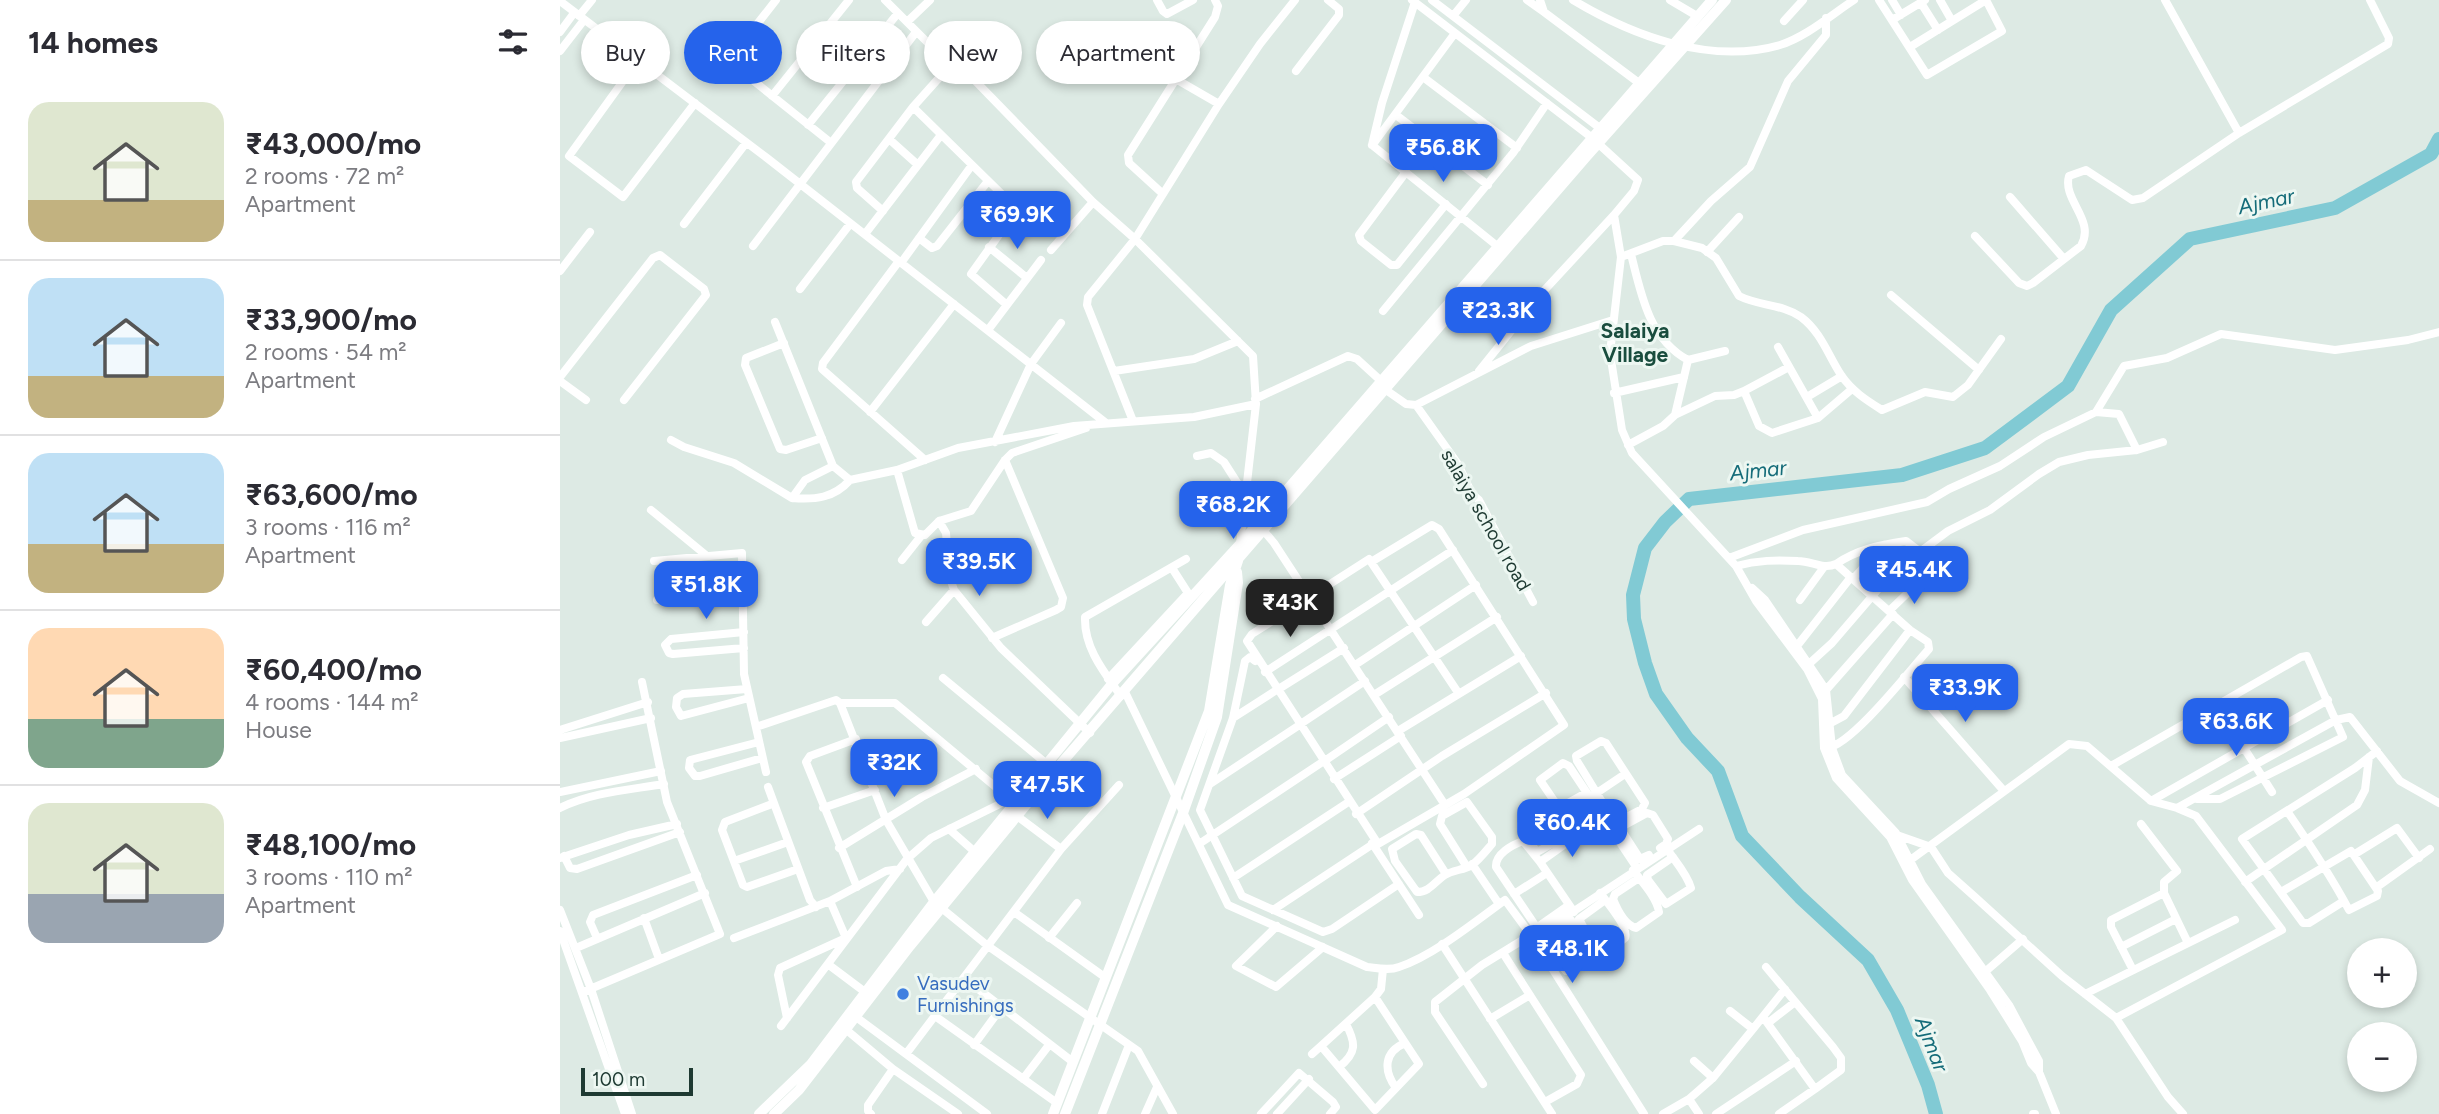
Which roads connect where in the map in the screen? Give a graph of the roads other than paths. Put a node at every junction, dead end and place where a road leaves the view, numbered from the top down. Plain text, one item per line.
1 (592, 0) edge
2 (776, 0) edge
3 (849, 0) edge
4 (885, 0) edge
5 (930, 0) edge
6 (1157, 0) edge
7 (1193, 0) edge
8 (1215, 0) edge
9 (1295, 0) edge
10 (1328, 0) edge
11 (1432, 0) edge
12 (1465, 0) edge
13 (1527, 0) edge
14 (1540, 0) edge
15 (1573, 0) edge
16 (1670, 0) edge
17 (1712, 0) edge
18 (1726, 0) edge
19 (1803, 0) edge
20 (1854, 0) edge
21 (1879, 0) edge
22 (1892, 0) edge
23 (1940, 0) edge
24 (1986, 0) edge
25 (2165, 0) edge
26 (2370, 0) edge
27 (560, 1) edge
28 (1413, 1) edge
29 (1923, 1) edge
30 (1544, 12) junction
31 (898, 13) junction
32 (1901, 15) junction
33 (579, 16) junction
34 (1453, 16) junction
35 (1697, 16) junction
36 (1826, 18) junction
37 (1892, 20) junction
38 (586, 21) edge
39 (906, 21) edge
40 (908, 21) edge
41 (1784, 21) dead end
42 (1952, 21) junction
43 (910, 25) edge
44 (1938, 30) junction
45 (560, 32) edge
46 (916, 32) junction
47 (1455, 33) junction
48 (1200, 39) edge
49 (924, 40) edge
50 (1674, 43) junction
51 (1685, 47) junction
52 (1910, 47) junction
53 (560, 51) edge
54 (1296, 71) dead end
55 (1423, 76) junction
56 (670, 83) edge
57 (1639, 83) junction
58 (621, 84) edge
59 (933, 84) edge
60 (979, 84) edge
61 (1170, 84) edge
62 (1184, 84) edge
63 (772, 96) junction
64 (695, 103) junction
65 (1547, 103) junction
66 (1219, 104) junction
67 (913, 107) junction
68 (1396, 115) junction
69 (808, 125) junction
70 (1604, 130) junction
71 (2239, 133) junction
72 (941, 135) junction
73 (889, 139) junction
74 (1595, 140) junction
75 (830, 142) junction
76 (746, 143) junction
77 (1372, 145) junction
78 (1517, 148) junction
79 (918, 164) junction
80 (972, 165) junction
81 (1406, 172) junction
82 (988, 181) junction
83 (799, 183) junction
84 (1488, 185) junction
85 (1163, 194) junction
86 (2010, 197) dead end
87 (1093, 202) junction
88 (1446, 204) junction
89 (883, 211) junction
90 (1614, 215) junction
91 (1739, 217) dead end
92 (1462, 218) junction
93 (684, 224) dead end
94 (850, 224) junction
95 (590, 232) dead end
96 (865, 234) junction
97 (1975, 236) dead end
98 (919, 238) junction
99 (1135, 239) junction
100 (1674, 241) junction
101 (753, 246) dead end
102 (1496, 246) junction
103 (989, 247) junction
104 (1051, 250) dead end
105 (1707, 251) junction
106 (1631, 254) junction
107 (1621, 257) junction
108 (2064, 259) junction
109 (1041, 260) dead end
110 (900, 262) junction
111 (560, 271) edge
112 (1027, 278) junction
113 (800, 289) dead end
114 (1891, 295) dead end
115 (954, 304) junction
116 (1007, 305) junction
117 (1383, 311) dead end
118 (1613, 320) junction
119 (775, 322) dead end
120 (1061, 323) dead end
121 (988, 330) junction
122 (2439, 332) edge
123 (2001, 339) dead end
124 (1238, 341) junction
125 (784, 343) junction
126 (1777, 348) dead end
127 (1725, 351) dead end
128 (1688, 360) junction
129 (1031, 364) junction
130 (1789, 366) junction
131 (1979, 370) junction
132 (1114, 372) junction
133 (1392, 374) junction
134 (1478, 374) junction
135 (1842, 376) junction
136 (1684, 377) junction
137 (560, 379) edge
138 (1380, 380) junction
139 (1853, 389) junction
140 (1386, 390) junction
141 (1744, 391) junction
142 (1614, 393) junction
143 (1807, 397) junction
144 (586, 400) dead end
145 (624, 400) dead end
146 (1256, 401) junction
147 (1416, 405) junction
148 (870, 412) junction
149 (2096, 412) junction
150 (1675, 415) junction
151 (1818, 418) junction
152 (1133, 421) junction
153 (1106, 423) junction
154 (1086, 428) dead end
155 (822, 438) junction
156 (671, 440) dead end
157 (995, 442) junction
158 (2163, 442) dead end
159 (1630, 449) junction
160 (2137, 450) junction
161 (1196, 456) dead end
162 (925, 460) junction
163 (1004, 460) junction
164 (833, 467) junction
165 (897, 470) junction
166 (850, 480) junction
167 (1245, 495) junction
168 (792, 498) junction
169 (650, 510) dead end
170 (939, 521) junction
171 (1263, 530) junction
172 (921, 536) junction
173 (1240, 544) junction
174 (1884, 544) junction
175 (1453, 550) junction
176 (1919, 551) junction
177 (708, 556) junction
178 (1729, 558) junction
179 (1186, 559) dead end
180 (1238, 559) junction
181 (902, 560) dead end
182 (654, 561) dead end
183 (1371, 562) junction
184 (1836, 564) junction
185 (1736, 566) junction
186 (1824, 567) junction
187 (1172, 568) junction
188 (1237, 572) junction
189 (1852, 578) junction
190 (1920, 581) dead end
191 (1476, 586) junction
192 (1749, 586) junction
193 (954, 590) junction
194 (742, 591) junction
195 (1392, 592) junction
196 (1871, 595) junction
197 (1309, 597) junction
198 (657, 600) dead end
199 (1800, 600) dead end
200 (1533, 602) dead end
201 (1891, 612) junction
202 (1497, 617) junction
203 (926, 622) dead end
204 (1415, 627) junction
205 (1331, 629) junction
206 (1910, 630) junction
207 (744, 632) junction
208 (992, 638) junction
209 (1797, 646) junction
210 (744, 648) junction
211 (1344, 648) junction
212 (1435, 655) junction
213 (1521, 656) junction
214 (1810, 663) junction
215 (1355, 665) junction
216 (1265, 672) junction
217 (1904, 677) junction
218 (943, 678) dead end
219 (1365, 681) junction
220 (642, 682) dead end
221 (1110, 682) junction
222 (1276, 690) junction
223 (1826, 690) junction
224 (1546, 693) junction
225 (748, 694) junction
226 (1123, 694) junction
227 (1459, 694) junction
228 (1374, 695) junction
229 (2328, 700) junction
230 (648, 702) junction
231 (840, 703) junction
232 (1389, 717) junction
233 (651, 718) junction
234 (1233, 718) junction
235 (2336, 720) junction
236 (1080, 723) junction
237 (1829, 724) junction
238 (1298, 726) junction
239 (756, 727) junction
240 (560, 730) edge
241 (1090, 733) junction
242 (1399, 734) junction
243 (560, 738) edge
244 (856, 739) junction
245 (759, 742) junction
246 (1828, 748) junction
247 (2244, 748) junction
248 (2377, 751) junction
249 (2369, 757) junction
250 (762, 758) junction
251 (1322, 762) junction
252 (1046, 764) junction
253 (2255, 764) junction
254 (2110, 766) junction
255 (976, 769) junction
256 (1422, 769) junction
257 (661, 771) junction
258 (766, 772) dead end
259 (1625, 774) junction
260 (2264, 777) junction
261 (1334, 779) junction
262 (664, 784) junction
263 (1209, 784) junction
264 (1119, 786) dead end
265 (768, 787) dead end
266 (875, 790) junction
267 (2004, 791) junction
268 (560, 792) edge
269 (2272, 792) dead end
270 (1590, 794) junction
271 (1177, 799) junction
272 (1013, 801) junction
273 (2151, 801) junction
274 (1347, 803) junction
275 (2439, 803) edge
276 (1445, 805) junction
277 (775, 806) junction
278 (560, 808) edge
279 (823, 808) junction
280 (2177, 808) junction
281 (2287, 811) junction
282 (1183, 813) junction
283 (1356, 814) junction
284 (1017, 816) junction
285 (886, 820) junction
286 (2141, 824) dead end
287 (678, 828) junction
288 (949, 829) junction
289 (1699, 829) dead end
290 (1616, 830) junction
291 (1893, 835) junction
292 (1211, 836) junction
293 (1568, 839) junction
294 (2307, 840) junction
295 (789, 842) junction
296 (1199, 844) junction
297 (1373, 844) junction
298 (1931, 847) junction
299 (839, 848) junction
300 (1061, 849) junction
301 (1667, 849) junction
302 (2430, 849) dead end
303 (975, 852) junction
304 (2355, 854) junction
305 (562, 857) edge
306 (1673, 857) junction
307 (2419, 858) junction
308 (907, 859) junction
309 (734, 861) junction
310 (1909, 861) junction
311 (1540, 862) junction
312 (1470, 865) junction
313 (2323, 866) junction
314 (2265, 868) junction
315 (798, 869) junction
316 (900, 869) junction
317 (1636, 872) junction
318 (1547, 873) junction
319 (1446, 874) junction
320 (697, 875) junction
321 (1233, 878) junction
322 (2245, 882) junction
323 (1399, 884) junction
324 (857, 887) junction
325 (2377, 887) junction
326 (2281, 892) junction
327 (705, 893) junction
328 (2164, 893) junction
329 (1514, 894) junction
330 (1603, 897) junction
331 (831, 901) junction
332 (2344, 901) junction
333 (1076, 903) dead end
334 (1499, 904) junction
335 (937, 906) junction
336 (816, 907) junction
337 (560, 910) edge
338 (1273, 910) junction
339 (1014, 912) junction
340 (1570, 913) junction
341 (1419, 915) dead end
342 (644, 918) junction
343 (2176, 919) junction
344 (2235, 920) dead end
345 (1277, 926) junction
346 (560, 931) edge
347 (597, 938) junction
348 (734, 938) dead end
349 (846, 938) junction
350 (1049, 938) junction
351 (1533, 938) junction
352 (2023, 939) junction
353 (1521, 941) dead end
354 (2188, 943) junction
355 (1442, 944) junction
356 (988, 946) junction
357 (1323, 947) junction
358 (2121, 947) junction
359 (576, 948) junction
360 (1503, 953) junction
361 (659, 960) junction
362 (829, 965) junction
363 (1766, 967) dead end
364 (1383, 969) junction
365 (2133, 970) junction
366 (1986, 971) junction
367 (964, 978) junction
368 (1106, 978) junction
369 (1464, 979) junction
370 (1993, 988) junction
371 (1785, 989) junction
372 (587, 991) junction
373 (865, 992) junction
374 (2085, 994) junction
375 (1530, 995) junction
376 (1375, 998) junction
377 (1796, 1002) junction
378 (1001, 1008) junction
379 (1730, 1011) dead end
380 (853, 1015) junction
381 (935, 1016) junction
382 (2116, 1017) junction
383 (787, 1018) junction
384 (1490, 1019) junction
385 (1765, 1020) junction
386 (1094, 1022) junction
387 (1346, 1024) junction
388 (781, 1026) dead end
389 (844, 1027) junction
390 (1753, 1029) junction
391 (1405, 1043) junction
392 (974, 1045) junction
393 (1049, 1045) junction
394 (1129, 1045) junction
395 (1321, 1046) junction
396 (906, 1054) junction
397 (1312, 1054) dead end
398 (1796, 1060) junction
399 (1694, 1061) dead end
400 (1073, 1062) junction
401 (1339, 1067) junction
402 (893, 1069) junction
403 (1713, 1078) junction
404 (1023, 1079) junction
405 (1309, 1079) junction
406 (1483, 1084) dead end
407 (1157, 1087) junction
408 (1396, 1088) junction
409 (1815, 1089) junction
410 (1689, 1099) junction
411 (1545, 1102) junction
412 (1057, 1103) junction
413 (869, 1110) edge
414 (1373, 1112) edge
415 (625, 1114) edge
416 (632, 1114) edge
417 (759, 1114) edge
418 (774, 1114) edge
419 (859, 1114) edge
420 (958, 1114) edge
421 (987, 1114) edge
422 (1053, 1114) edge
423 (1065, 1114) edge
424 (1102, 1114) edge
425 (1145, 1114) edge
426 (1173, 1114) edge
427 (1261, 1114) edge
428 (1277, 1114) edge
429 (1330, 1114) edge
430 (1552, 1114) edge
431 (1644, 1114) edge
432 (1663, 1114) edge
433 (1699, 1114) edge
434 (1716, 1114) edge
435 (1779, 1114) edge
436 (2056, 1114) edge
437 (2183, 1114) edge

1 - 33 street
2 - 63 street
3 - 63 street
4 - 31 street
5 - 40 street
6 - 7 street
8 - 48 street
9 - 66 street
10 - 54 street
11 - 34 street
12 - 34 street
13 - 30 street
14 - 30 street
15 - 50 street
16 - 35 street
17 - 35 street
18 - 51 street
19 - 41 street
20 - 36 street
21 - 37 street
22 - 32 street
23 - 42 street
24 - 42 street
24 - 52 street
25 - 71 street
26 - 71 street
27 - 33 street
28 - 47 street
28 - 77 street
29 - 32 street
29 - 44 street
30 - 57 street
31 - 39 street
31 - 69 street
32 - 37 street
33 - 38 street
33 - 45 street
33 - 53 street
34 - 70 street
35 - 50 street
36 - 51 street
36 - 100 street
37 - 52 street
42 - 44 street
43 - 46 street
44 - 52 street
46 - 49 street
46 - 75 street
47 - 55 street
47 - 65 street
50 - 51 street
50 - 57 street
51 - 70 street
55 - 68 street
55 - 78 street
56 - 64 street
57 - 70 street
58 - 64 street
59 - 67 street
60 - 87 street
61 - 85 street
62 - 66 street
63 - 69 street
64 - 76 street
65 - 74 street
65 - 78 street
66 - 85 street
67 - 72 street
67 - 73 street
68 - 77 street
68 - 84 street
69 - 75 street
70 - 74 street
71 - 108 street
72 - 79 street
72 - 80 street
73 - 79 street
73 - 89 street
74 - 90 street
74 - 102 street
74 - 133 street
75 - 83 street
76 - 83 street
76 - 93 street
77 - 81 street
78 - 84 street
79 - 89 street
80 - 82 street
80 - 98 street
81 - 88 street
81 - 88 street
82 - 98 street
82 - 103 street
83 - 94 street
83 - 101 street
84 - 92 street
85 - 99 street
86 - 108 street
87 - 99 street
87 - 104 street
88 - 92 street
89 - 96 street
90 - 107 street
90 - 134 street
91 - 105 street
92 - 102 street
92 - 117 street
94 - 96 street
94 - 113 street
95 - 111 street
96 - 110 street
97 - 108 street
98 - 110 street
99 - 124 street
99 - 132 street
100 - 105 street
100 - 106 street
102 - 133 street
103 - 112 street
103 - 116 street
105 - 135 street
106 - 107 street
106 - 128 street
107 - 118 street
109 - 112 street
110 - 115 street
110 - 148 street
112 - 116 street
114 - 131 street
115 - 121 street
115 - 148 street
116 - 121 street
118 - 134 street
118 - 142 street
119 - 125 street
120 - 129 street
121 - 129 street
122 - 149 street
123 - 131 street
124 - 132 street
124 - 146 street
125 - 155 street
125 - 155 street
126 - 130 street
127 - 128 street
128 - 136 street
129 - 153 street
129 - 157 street
130 - 141 street
130 - 143 street
131 - 139 street
132 - 152 street
133 - 138 street
133 - 140 street
134 - 147 street
135 - 139 street
135 - 143 street
136 - 142 street
136 - 150 street
137 - 144 street
137 - 145 street
138 - 146 street
138 - 173 street
139 - 151 street
140 - 147 street
140 - 171 street
141 - 150 street
141 - 151 street
142 - 159 street
143 - 151 street
146 - 152 street
146 - 167 street
147 - 200 street, salaiya school road
148 - 162 street
149 - 160 street
149 - 178 street
150 - 159 street
152 - 153 street
153 - 157 street
154 - 163 street
155 - 164 street
156 - 168 street
157 - 162 street
158 - 160 street
159 - 178 street
160 - 176 street
161 - 167 street
162 - 165 street
163 - 170 street
163 - 208 street
164 - 166 street
164 - 168 street
165 - 166 street
165 - 172 street
166 - 168 street
167 - 173 street
169 - 177 street
170 - 172 street
170 - 193 street
171 - 180 street
171 - 197 street
172 - 181 street
173 - 180 street
173 - 221 street
174 - 176 street
174 - 184 street
174 - 189 street
175 - 183 street
175 - 191 street
175 - 195 street
176 - 196 street
177 - 182 street
177 - 194 street
178 - 185 street
179 - 187 street
180 - 188 street
180 - 226 street
183 - 195 street
183 - 197 street
184 - 186 street
184 - 189 street
185 - 186 street
185 - 192 street
186 - 199 street
187 - 221 street
187 - 221 street
188 - 271 street
188 - 282 street
189 - 196 street
189 - 209 street
190 - 201 street
191 - 202 street
191 - 204 street
192 - 209 street
192 - 246 street
193 - 203 street
193 - 208 street
194 - 198 street
194 - 207 street
195 - 204 street
195 - 205 street
196 - 201 street
196 - 214 street
197 - 205 street
197 - 216 street
201 - 206 street
201 - 223 street
202 - 212 street
202 - 213 street
204 - 212 street
204 - 215 street
205 - 211 street
205 - 216 street
206 - 217 street
206 - 237 street
207 - 210 street
207 - 210 street
208 - 236 street
209 - 214 street
210 - 225 street
211 - 215 street
211 - 222 street
212 - 227 street
212 - 228 street
213 - 224 street
213 - 227 street
214 - 223 street
215 - 219 street
216 - 222 street
217 - 246 street
217 - 267 street
218 - 252 street
219 - 228 street
219 - 238 street
220 - 230 street
221 - 226 street
221 - 236 street
222 - 234 street
222 - 234 street
222 - 238 street
223 - 237 street
224 - 256 street
224 - 276 street
225 - 225 street
225 - 239 street
226 - 241 street
226 - 271 street
227 - 242 street
228 - 232 street
229 - 235 street
229 - 247 street
229 - 254 street
230 - 233 street
230 - 240 street
231 - 239 street
231 - 244 street
231 - 255 street
232 - 242 street
232 - 251 street
233 - 243 street
233 - 257 street
234 - 263 street
235 - 248 street
235 - 253 street
235 - 260 street
236 - 241 street
236 - 252 street
237 - 246 street
238 - 251 street
238 - 263 street
239 - 245 street
241 - 284 street
242 - 256 street
242 - 261 street
244 - 266 street
244 - 279 street
245 - 250 street
245 - 250 street
246 - 291 street
247 - 253 street
247 - 273 street
248 - 249 street
248 - 275 street
249 - 281 street
249 - 294 street
250 - 258 street
251 - 261 street
251 - 274 street
251 - 292 street
252 - 272 street
253 - 260 street
253 - 280 street
254 - 267 street
254 - 273 street
255 - 272 street
255 - 285 street
256 - 276 street
256 - 283 street
257 - 262 street
257 - 268 street
259 - 270 street
259 - 270 street
259 - 270 street
260 - 269 street
260 - 280 street
261 - 283 street
262 - 278 street
262 - 287 street
263 - 292 street
264 - 300 street
265 - 277 street
266 - 279 street
266 - 285 street
267 - 298 street
270 - 270 street
270 - 290 street
270 - 293 street
271 - 282 street
271 - 368 street
272 - 288 street
272 - 303 street
273 - 280 street
274 - 297 street
274 - 321 street
276 - 283 street
277 - 295 street
277 - 309 street
279 - 299 street
280 - 322 street
281 - 294 street
281 - 314 street
282 - 296 street
282 - 386 street
284 - 300 street
284 - 335 street
285 - 299 street
285 - 308 street
286 - 328 street
287 - 305 street
287 - 305 street
287 - 320 street
288 - 303 street
288 - 308 street
289 - 301 street
290 - 290 street
290 - 317 street
291 - 298 street
291 - 310 street
291 - 370 street
292 - 296 street
292 - 321 street
293 - 293 street
293 - 311 street
294 - 313 street
294 - 314 street
295 - 309 street
295 - 315 street
296 - 345 street
297 - 323 street
297 - 338 street
298 - 310 street
298 - 352 street
299 - 324 street
300 - 339 street
301 - 306 street
301 - 317 street
302 - 307 street
303 - 335 street
304 - 307 street
304 - 313 street
304 - 325 street
306 - 306 street
307 - 325 street
308 - 316 street
308 - 335 street
309 - 315 street
310 - 366 street
311 - 318 street
311 - 329 street
312 - 312 street
312 - 319 street
312 - 334 street
313 - 326 street
313 - 332 street
314 - 322 street
314 - 326 street
315 - 336 street
316 - 324 street
316 - 349 street
317 - 317 street
317 - 330 street
318 - 329 street
318 - 340 street
319 - 319 street
320 - 327 street
320 - 347 street
321 - 338 street
322 - 382 street
323 - 338 street
323 - 341 street
324 - 331 street
325 - 332 street
326 - 332 street
327 - 342 street
327 - 361 street
328 - 343 street
328 - 358 street
329 - 340 street
330 - 330 street
330 - 340 street
331 - 336 street
331 - 349 street
333 - 350 street
334 - 351 street
334 - 355 street
335 - 356 street
335 - 373 street
335 - 380 street
336 - 348 street
337 - 359 street
339 - 350 street
339 - 356 street
340 - 340 street
340 - 351 street
342 - 347 street
342 - 361 street
343 - 354 street
343 - 358 street
344 - 354 street
345 - 357 street
345 - 357 street
346 - 372 street
347 - 359 street
349 - 362 street
349 - 383 street
350 - 368 street
351 - 431 street
352 - 366 street
352 - 374 street
353 - 360 street
354 - 365 street
355 - 364 street
355 - 369 street
356 - 367 street
356 - 386 street
357 - 364 street
358 - 365 street
359 - 372 street
360 - 369 street
360 - 375 street
361 - 372 street
362 - 373 street
362 - 383 street
363 - 371 street
364 - 376 street
365 - 374 street
366 - 370 street
367 - 378 street
367 - 381 street
368 - 386 street
369 - 384 street
369 - 406 street
370 - 436 street
371 - 377 street
371 - 385 street
372 - 415 street
372 - 416 street
373 - 380 street
374 - 382 street
375 - 384 street
375 - 411 street
376 - 387 street
376 - 391 street
377 - 385 street
377 - 409 street
378 - 392 street
378 - 393 street
379 - 390 street
380 - 389 street
380 - 396 street
381 - 392 street
381 - 396 street
382 - 437 street
383 - 388 street
384 - 411 street
385 - 390 street
385 - 398 street
386 - 394 street
386 - 400 street
386 - 423 street
387 - 395 street
387 - 401 street
389 - 402 street
389 - 417 street
389 - 418 street
390 - 403 street
391 - 408 street
391 - 408 street
392 - 404 street
393 - 400 street
393 - 404 street
394 - 407 street
394 - 424 street
395 - 397 street
395 - 401 street
396 - 421 street
398 - 409 street
398 - 434 street
399 - 403 street
400 - 412 street
401 - 414 street
402 - 413 street
402 - 420 street
403 - 410 street
404 - 412 street
405 - 427 street
405 - 428 street
405 - 429 street
407 - 425 street
407 - 426 street
408 - 414 street
409 - 435 street
410 - 432 street
410 - 433 street
411 - 430 street
412 - 422 street
413 - 419 street

